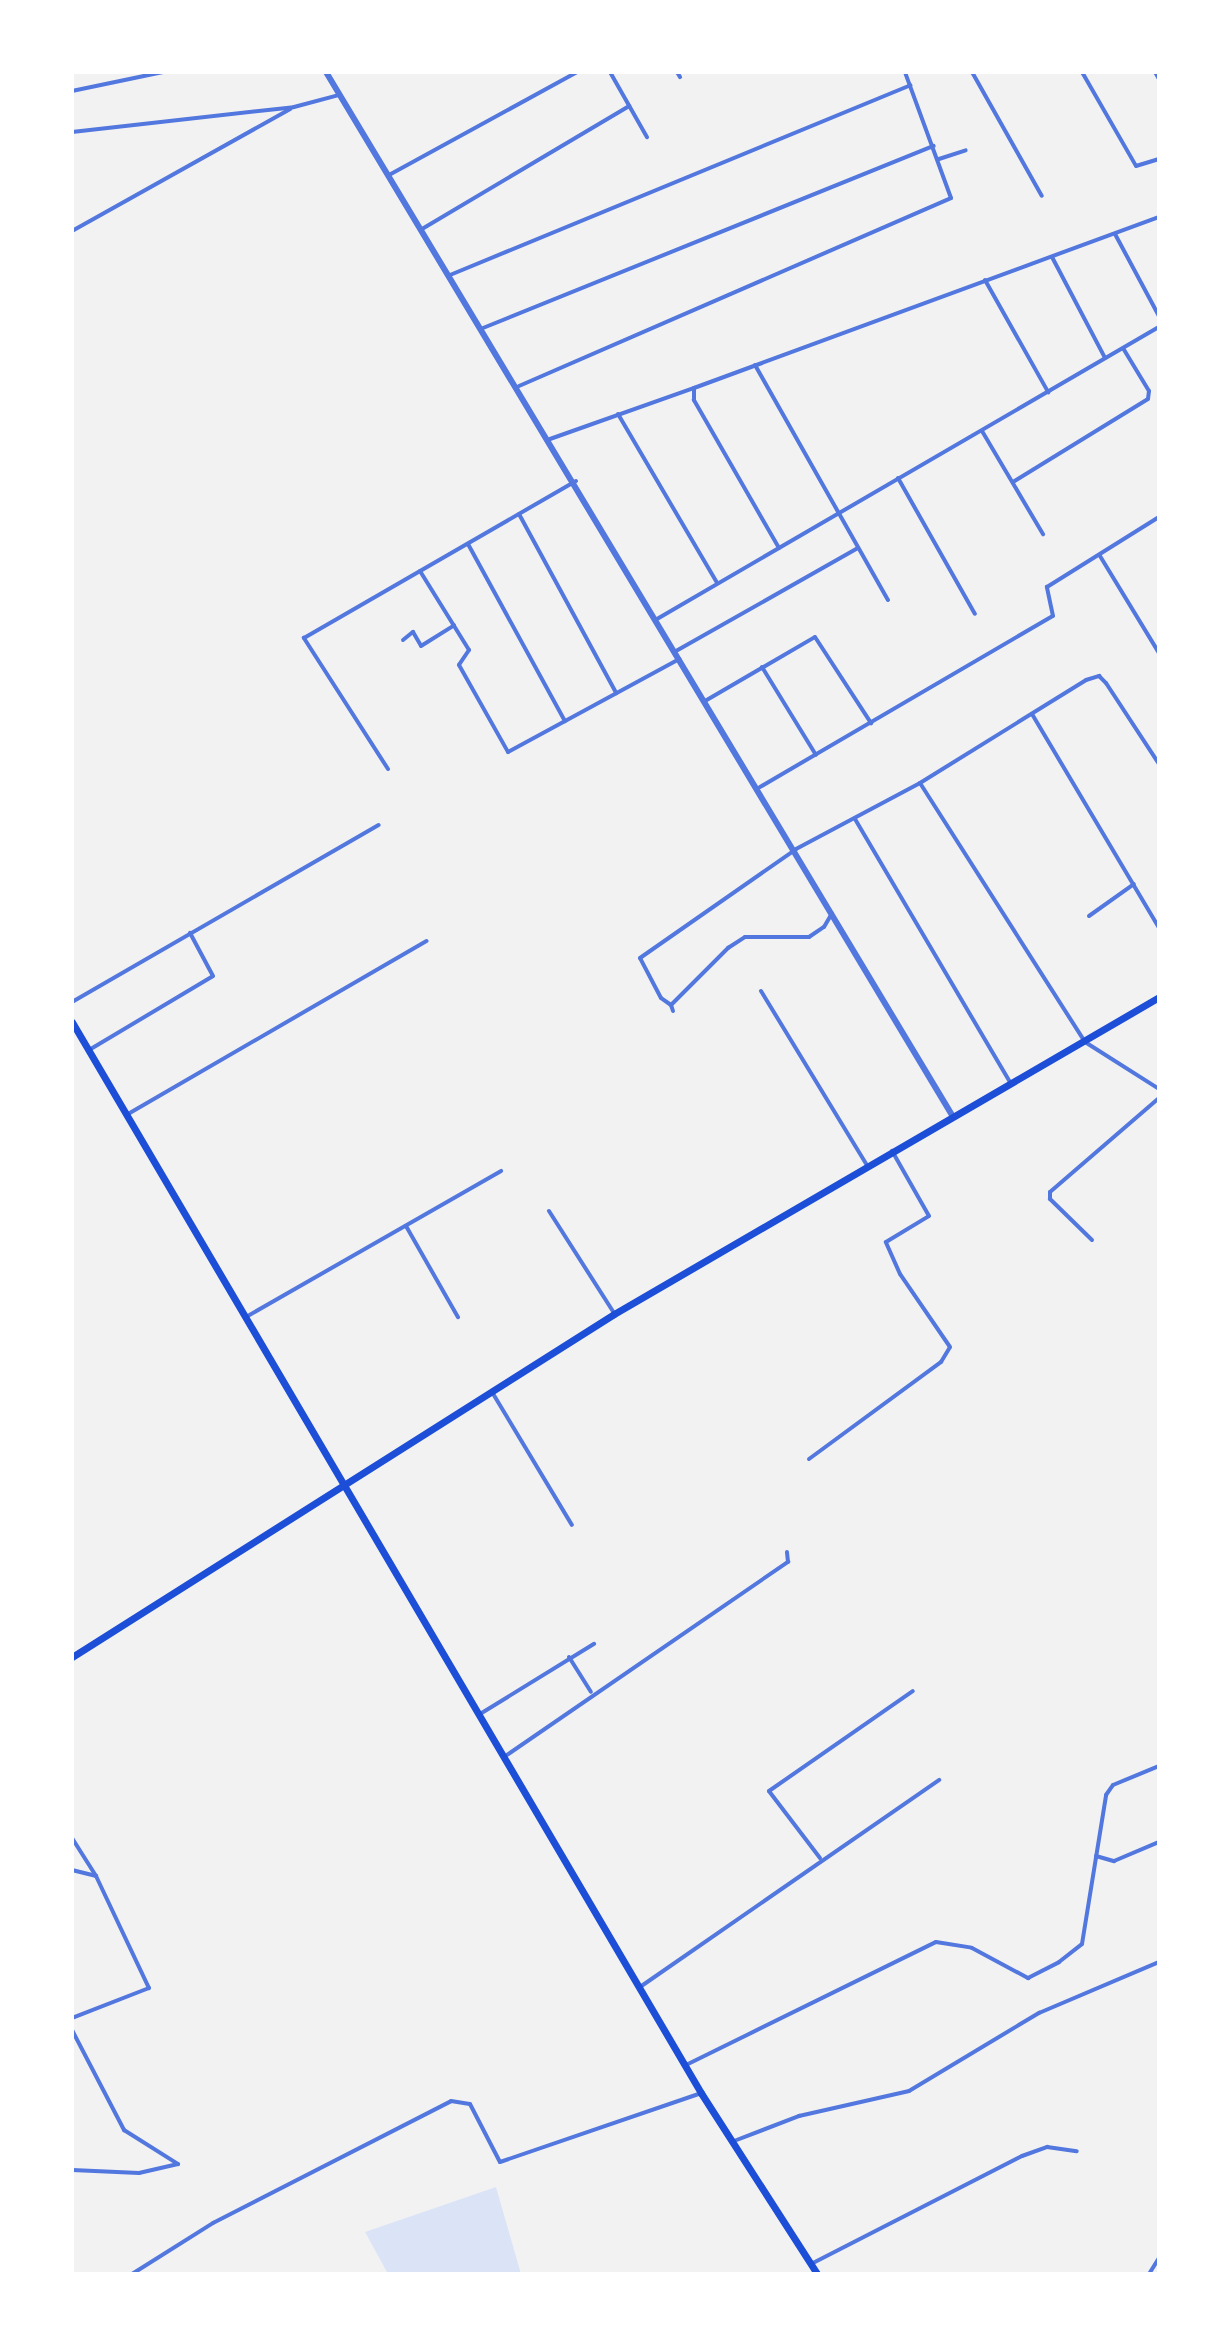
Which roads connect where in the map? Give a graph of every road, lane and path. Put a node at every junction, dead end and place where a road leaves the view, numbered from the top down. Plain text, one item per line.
1 (163, 72) edge
2 (326, 72) edge
3 (577, 72) edge
4 (610, 72) edge
5 (905, 72) edge
6 (972, 72) edge
7 (1082, 72) edge
8 (1155, 72) edge
9 (1159, 79) edge
10 (910, 85) junction
11 (72, 91) edge
12 (339, 95) junction
13 (629, 106) junction
14 (294, 107) junction
15 (72, 132) edge
16 (647, 137) dead end
17 (934, 146) junction
18 (966, 150) dead end
19 (939, 159) junction
20 (1159, 159) edge
21 (389, 175) junction
22 (1042, 196) dead end
23 (1159, 217) edge
24 (422, 229) junction
25 (72, 231) edge
26 (1115, 234) junction
27 (1052, 257) junction
28 (450, 275) junction
29 (985, 280) junction
30 (1159, 316) edge
31 (1159, 327) edge
32 (483, 328) junction
33 (1123, 348) junction
34 (1105, 358) junction
35 (755, 365) junction
36 (519, 386) junction
37 (694, 388) junction
38 (1048, 392) junction
39 (618, 414) junction
40 (1159, 428) edge
41 (982, 431) junction
42 (550, 439) junction
43 (1159, 439) edge
44 (898, 478) junction
45 (576, 481) junction
46 (1013, 482) junction
47 (838, 512) junction
48 (519, 514) junction
49 (1159, 517) edge
50 (1043, 534) dead end
51 (467, 544) junction
52 (779, 548) junction
53 (858, 548) junction
54 (1100, 556) junction
55 (420, 571) junction
56 (717, 583) junction
57 (888, 600) dead end
58 (975, 614) dead end
59 (657, 619) junction
60 (454, 625) junction
61 (403, 640) dead end
62 (676, 651) junction
63 (1159, 653) edge
64 (680, 658) junction
65 (762, 667) junction
66 (616, 693) junction
67 (705, 701) junction
68 (1032, 714) junction
69 (565, 721) junction
70 (871, 723) junction
71 (816, 755) junction
72 (1159, 764) edge
73 (388, 769) dead end
74 (920, 783) junction
75 (760, 787) junction
76 (855, 819) junction
77 (378, 825) dead end
78 (796, 849) junction
79 (1134, 884) junction
80 (833, 911) junction
81 (1089, 916) dead end
82 (1159, 928) edge
83 (190, 933) junction
84 (427, 941) dead end
85 (761, 991) dead end
86 (1159, 997) edge
87 (72, 1002) edge
88 (72, 1022) edge
89 (1085, 1042) junction
90 (89, 1050) junction
91 (1011, 1084) junction
92 (1159, 1089) edge
93 (1159, 1098) edge
94 (127, 1115) junction
95 (952, 1115) junction
96 (891, 1150) junction
97 (867, 1165) junction
98 (501, 1171) dead end
99 (549, 1211) dead end
100 (406, 1226) junction
101 (1092, 1240) dead end
102 (614, 1314) junction
103 (246, 1317) junction
104 (458, 1317) dead end
105 (492, 1392) junction
106 (809, 1459) dead end
107 (344, 1485) junction
108 (572, 1525) dead end
109 (787, 1552) dead end
110 (594, 1644) dead end
111 (72, 1657) edge
112 (569, 1657) junction
113 (913, 1691) dead end
114 (592, 1693) junction
115 (479, 1715) junction
116 (504, 1757) junction
117 (1159, 1766) edge
118 (939, 1780) dead end
119 (72, 1838) edge
120 (1159, 1842) edge
121 (1096, 1856) junction
122 (820, 1858) junction
123 (72, 1870) edge
124 (96, 1876) junction
125 (1159, 1962) edge
126 (640, 1987) junction
127 (72, 2018) edge
128 (72, 2030) edge
129 (688, 2064) junction
130 (701, 2093) junction
131 (734, 2141) junction
132 (1077, 2151) dead end
133 (72, 2170) edge
134 (1159, 2258) edge
135 (811, 2264) junction
136 (132, 2274) edge
137 (817, 2274) edge
138 (1149, 2274) edge

1 - 11 street
2 - 12 street
3 - 21 street
4 - 13 street
5 - 10 street
6 - 22 street
7 - 20 street
8 - 9 street
10 - 17 street
10 - 28 street
12 - 14 street
12 - 21 street
13 - 16 street
13 - 24 street
14 - 15 street
14 - 25 street
17 - 19 street
17 - 32 street
18 - 19 street
19 - 36 street
21 - 24 street
23 - 26 street
24 - 28 street
26 - 27 street
26 - 30 street
27 - 29 street
27 - 34 street
28 - 32 street
29 - 35 street
29 - 38 street
31 - 33 street
32 - 36 street
33 - 34 street
33 - 46 street
34 - 38 street
35 - 37 street
35 - 47 street
36 - 42 street
37 - 39 street
37 - 52 street
38 - 41 street
39 - 42 street
39 - 56 street
40 - 43 street
41 - 44 street
41 - 46 street
42 - 45 street
44 - 47 street
44 - 58 street
45 - 48 street
45 - 59 street
46 - 50 street
47 - 52 street
47 - 53 street
48 - 51 street
48 - 66 street
49 - 54 street
51 - 55 street
51 - 69 street
52 - 56 street
53 - 57 street
53 - 62 street
54 - 63 street
54 - 70 street
55 - 60 street
55 - 73 street
56 - 59 street
59 - 62 street
60 - 61 street
60 - 69 street
62 - 64 street
64 - 66 street
64 - 67 street
65 - 67 street
65 - 70 street
65 - 71 street
66 - 69 street
67 - 75 street
68 - 72 street
68 - 74 street
68 - 79 street
70 - 71 street
71 - 75 street
74 - 76 street
74 - 89 street
75 - 78 street
76 - 78 street
76 - 91 street
77 - 83 street
78 - 80 street
78 - 80 street
79 - 81 street
79 - 82 street
80 - 95 street
83 - 87 street
83 - 90 street
84 - 94 street
85 - 97 street
86 - 89 main road
88 - 90 main road
89 - 91 main road
89 - 92 street
90 - 94 main road
91 - 95 main road
93 - 101 street
94 - 103 main road
95 - 96 main road
96 - 97 main road
96 - 106 street
97 - 102 main road
98 - 100 street
99 - 102 street
100 - 103 street
100 - 104 street
102 - 105 main road
103 - 107 main road
105 - 107 main road
105 - 108 street
107 - 111 main road
107 - 115 main road
109 - 114 street
110 - 112 street
112 - 114 street
112 - 115 street
113 - 122 street
114 - 116 street
115 - 116 main road
116 - 126 main road
117 - 121 street
118 - 122 street
119 - 124 street
120 - 121 street
121 - 129 street
122 - 126 street
123 - 124 street
124 - 127 street
125 - 131 street
126 - 129 main road
128 - 133 street
129 - 130 main road
130 - 131 main road
130 - 136 street
131 - 135 main road
132 - 135 street
134 - 138 street
135 - 137 main road

